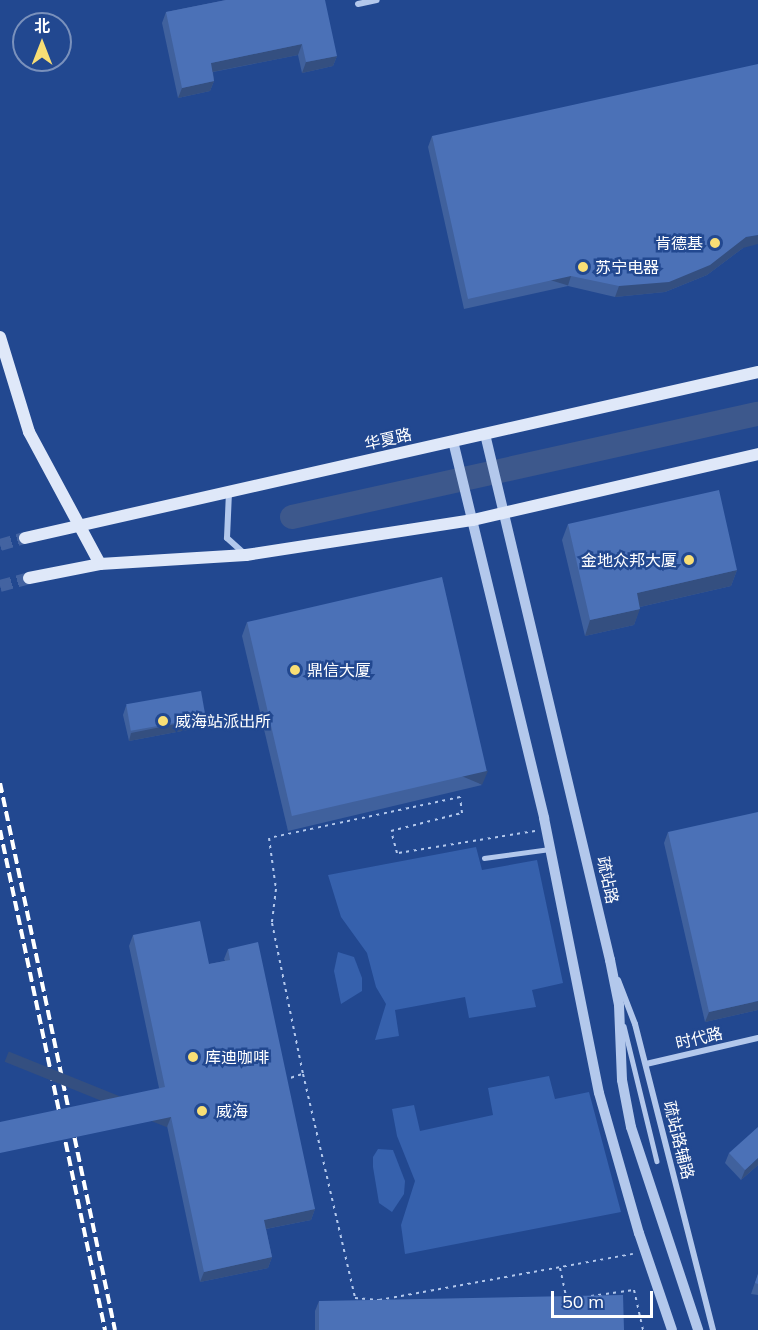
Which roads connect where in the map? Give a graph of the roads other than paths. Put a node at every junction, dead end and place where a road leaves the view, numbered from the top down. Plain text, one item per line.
1 (377, 0) edge
2 (358, 4) dead end
3 (0, 337) edge
4 (758, 372) edge
5 (486, 440) junction
6 (454, 447) junction
7 (758, 454) edge
8 (229, 492) junction
9 (506, 513) junction
10 (471, 514) junction
11 (78, 528) junction
12 (25, 538) tunnel mouth
13 (246, 555) junction
14 (100, 564) junction
15 (30, 578) tunnel mouth
16 (551, 849) junction
17 (483, 858) dead end
18 (610, 960) junction
19 (619, 1005) junction
20 (758, 1038) edge
21 (646, 1064) junction
22 (657, 1161) dead end
23 (672, 1330) edge
24 (698, 1330) edge
25 (713, 1330) edge

1 - 2 street
3 - 11 main road
4 - 5 main road, 华夏路
5 - 6 main road, 华夏路
5 - 9 street, 疏站路
6 - 8 main road, 华夏路
6 - 10 street
7 - 9 main road
8 - 11 main road, 华夏路
8 - 13 street
9 - 10 main road
9 - 18 street, 疏站路
10 - 13 main road
10 - 16 street
11 - 12 main road, 华夏路
11 - 14 main road
13 - 14 main road
14 - 15 main road
16 - 17 lane
16 - 23 street
18 - 19 street, 疏站路
18 - 21 street, 疏站路辅路
19 - 22 lane
19 - 24 street, 疏站路
20 - 21 street, 时代路
21 - 25 street, 疏站路辅路

